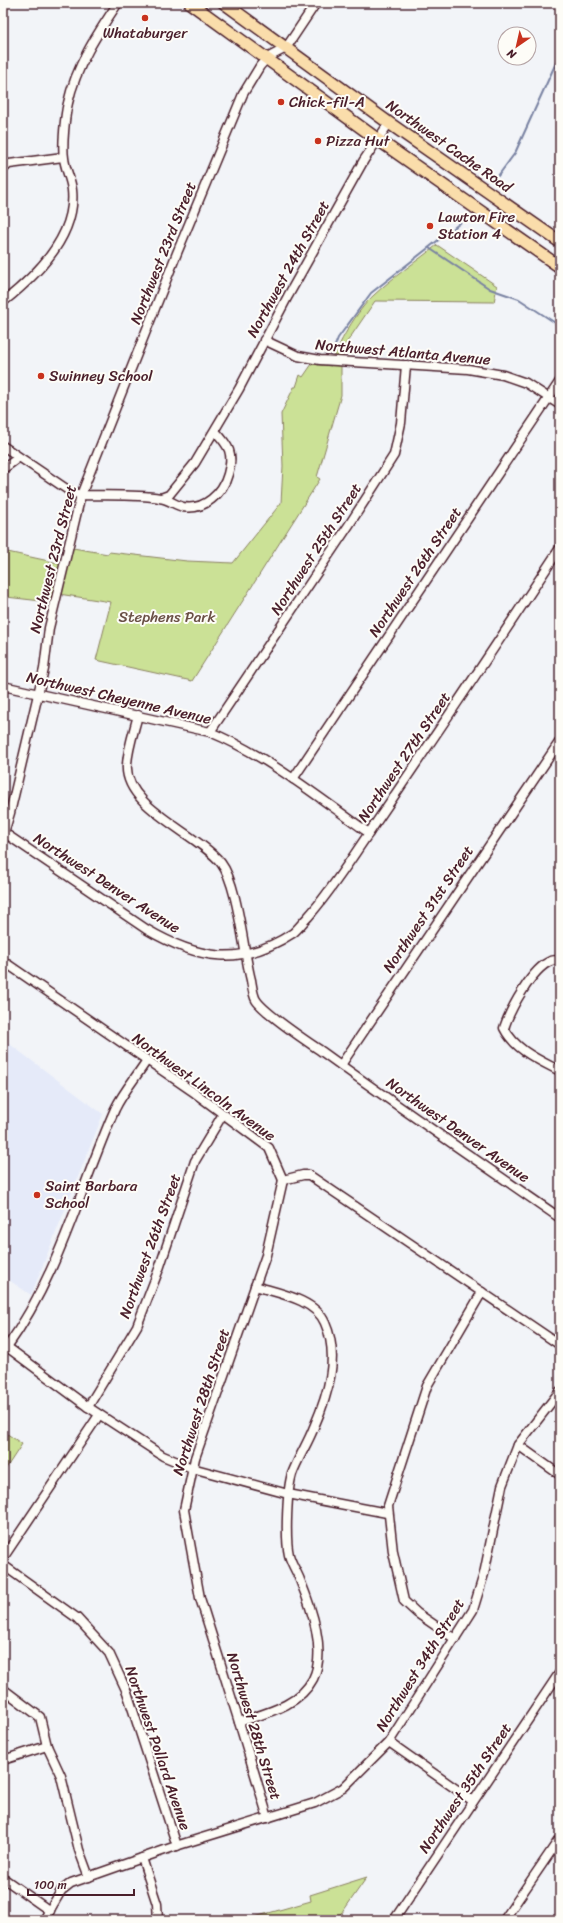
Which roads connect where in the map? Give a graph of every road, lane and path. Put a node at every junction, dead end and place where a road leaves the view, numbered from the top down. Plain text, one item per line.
1 (118, 3) edge
2 (190, 3) edge
3 (224, 3) edge
4 (316, 3) edge
5 (286, 48) junction
6 (267, 58) junction
7 (390, 123) junction
8 (377, 139) junction
9 (63, 157) junction
10 (3, 169) edge
11 (560, 242) edge
12 (560, 267) edge
13 (3, 302) edge
14 (264, 340) junction
15 (406, 365) junction
16 (560, 382) edge
17 (549, 398) junction
18 (560, 405) edge
19 (215, 431) junction
20 (3, 446) edge
21 (18, 458) junction
22 (3, 469) edge
23 (80, 495) junction
24 (161, 498) junction
25 (560, 548) edge
26 (3, 686) edge
27 (38, 694) junction
28 (138, 715) junction
29 (210, 732) junction
30 (560, 741) edge
31 (292, 778) junction
32 (369, 833) junction
33 (3, 834) edge
34 (245, 954) junction
35 (560, 960) edge
36 (3, 962) edge
37 (147, 1060) junction
38 (341, 1065) junction
39 (560, 1071) edge
40 (223, 1114) junction
41 (284, 1180) junction
42 (560, 1218) edge
43 (255, 1286) junction
44 (482, 1292) junction
45 (5, 1345) edge
46 (560, 1345) edge
47 (560, 1391) edge
48 (88, 1407) junction
49 (99, 1415) junction
50 (518, 1445) junction
51 (192, 1468) junction
52 (560, 1476) edge
53 (288, 1494) junction
54 (387, 1513) junction
55 (3, 1558) edge
56 (3, 1565) edge
57 (455, 1639) junction
58 (560, 1672) edge
59 (3, 1689) edge
60 (239, 1722) junction
61 (389, 1742) junction
62 (48, 1746) junction
63 (3, 1760) edge
64 (472, 1801) junction
65 (268, 1818) junction
66 (560, 1838) edge
67 (177, 1846) junction
68 (142, 1858) junction
69 (90, 1877) junction
70 (3, 1878) edge
71 (50, 1911) junction
72 (44, 1920) edge
73 (158, 1920) edge
74 (394, 1920) edge
75 (504, 1920) edge

1 - 9 street
2 - 6 main road
3 - 5 main road, Northwest Cache Road
4 - 5 street
5 - 6 street
5 - 7 main road, Northwest Cache Road
6 - 8 main road
6 - 23 street, Northwest 23rd Street
7 - 8 street, Northwest 24th Street
7 - 11 main road, Northwest Cache Road
8 - 12 main road
8 - 14 street, Northwest 24th Street
9 - 10 street
9 - 13 street
14 - 15 street, Northwest Atlanta Avenue
14 - 19 street, Northwest 24th Street
15 - 17 street, Northwest Atlanta Avenue
15 - 29 street, Northwest 25th Street
16 - 17 street, Northwest 26th Street
17 - 18 street, Northwest Atlanta Avenue
17 - 31 street, Northwest 26th Street
19 - 24 street, Northwest 24th Street
19 - 24 street
20 - 21 street
21 - 22 street
21 - 23 street
23 - 24 street
23 - 27 street, Northwest 23rd Street
25 - 32 street, Northwest 27th Street
26 - 27 street, Northwest Cheyenne Avenue
27 - 28 street, Northwest Cheyenne Avenue
27 - 33 street, Northwest 23rd Street
28 - 29 street, Northwest Cheyenne Avenue
28 - 34 street
29 - 31 street, Northwest Cheyenne Avenue
30 - 38 street, Northwest 31st Street
31 - 32 street, Northwest Cheyenne Avenue
32 - 34 street, Northwest 27th Street
33 - 34 street, Northwest Denver Avenue
34 - 38 street
35 - 39 street
36 - 37 street, Northwest Lincoln Avenue
37 - 40 street, Northwest Lincoln Avenue
37 - 45 street
38 - 42 street, Northwest Denver Avenue
40 - 41 street, Northwest Lincoln Avenue
40 - 48 street, Northwest 26th Street
41 - 43 street, Northwest 28th Street
41 - 44 street
43 - 51 street, Northwest 28th Street
43 - 53 street
44 - 46 street
44 - 54 street
45 - 48 street
47 - 50 street, Northwest 34th Street
48 - 49 street
49 - 51 street
49 - 55 street
50 - 52 street
50 - 57 street, Northwest 34th Street
51 - 53 street
51 - 60 street, Northwest 28th Street
53 - 54 street
53 - 60 street
54 - 57 street
56 - 67 street, Northwest Pollard Avenue
57 - 61 street, Northwest 34th Street
58 - 64 street, Northwest 35th Street
59 - 62 street
60 - 65 street, Northwest 28th Street
61 - 64 street
61 - 65 street, Northwest 34th Street
62 - 63 street
62 - 69 street
64 - 74 street, Northwest 35th Street
65 - 67 street, Northwest 34th Street
66 - 75 street
67 - 68 street, Northwest 34th Street
68 - 69 street, Northwest 34th Street
68 - 73 street
69 - 71 street, Northwest 34th Street
70 - 71 street
71 - 72 street, Northwest 34th Street

